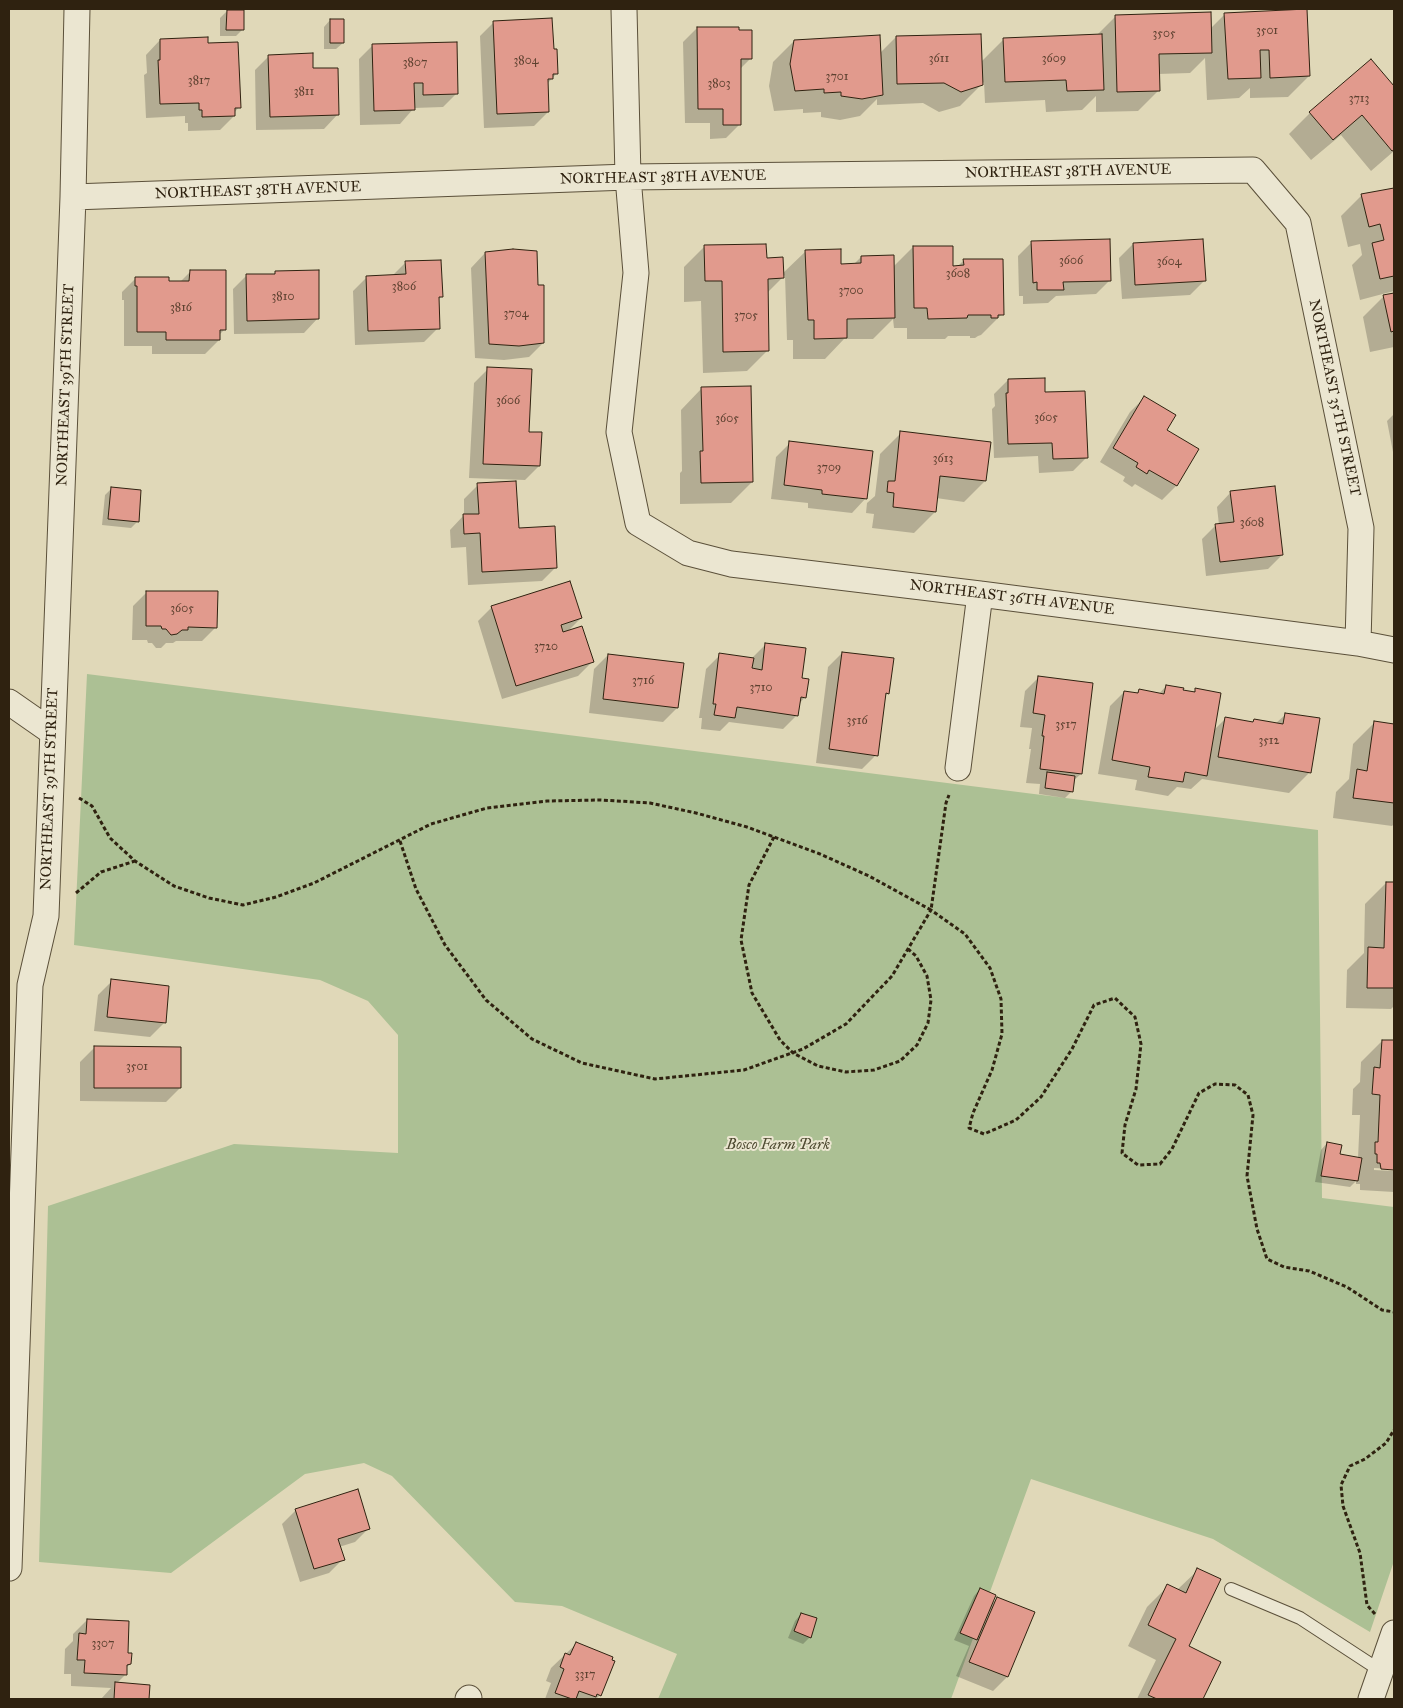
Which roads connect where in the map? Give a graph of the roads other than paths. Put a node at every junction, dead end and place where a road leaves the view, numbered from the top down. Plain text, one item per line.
1 (77, 9) edge
2 (624, 9) edge
3 (1253, 170) joint
4 (628, 177) junction
5 (74, 197) junction
6 (980, 594) junction
7 (1358, 643) junction
8 (1394, 650) edge
9 (9, 702) edge
10 (52, 732) junction
11 (958, 768) road end
12 (9, 1568) edge
13 (1232, 1589) dead end
14 (1394, 1635) edge
15 (1381, 1671) junction
16 (1371, 1699) edge

1 - 5 street, NORTHEAST 39TH STREET
2 - 4 street
3 - 4 street, NORTHEAST 38TH AVENUE
3 - 7 street, NORTHEAST 35TH STREET
4 - 5 street, NORTHEAST 38TH AVENUE
4 - 6 street, NORTHEAST 36TH AVENUE
5 - 10 street, NORTHEAST 39TH STREET
6 - 7 street, NORTHEAST 36TH AVENUE
6 - 11 street
7 - 8 street, NORTHEAST 36TH AVENUE
9 - 10 street
10 - 12 street, NORTHEAST 39TH STREET
13 - 15 lane
14 - 15 street
15 - 16 street

